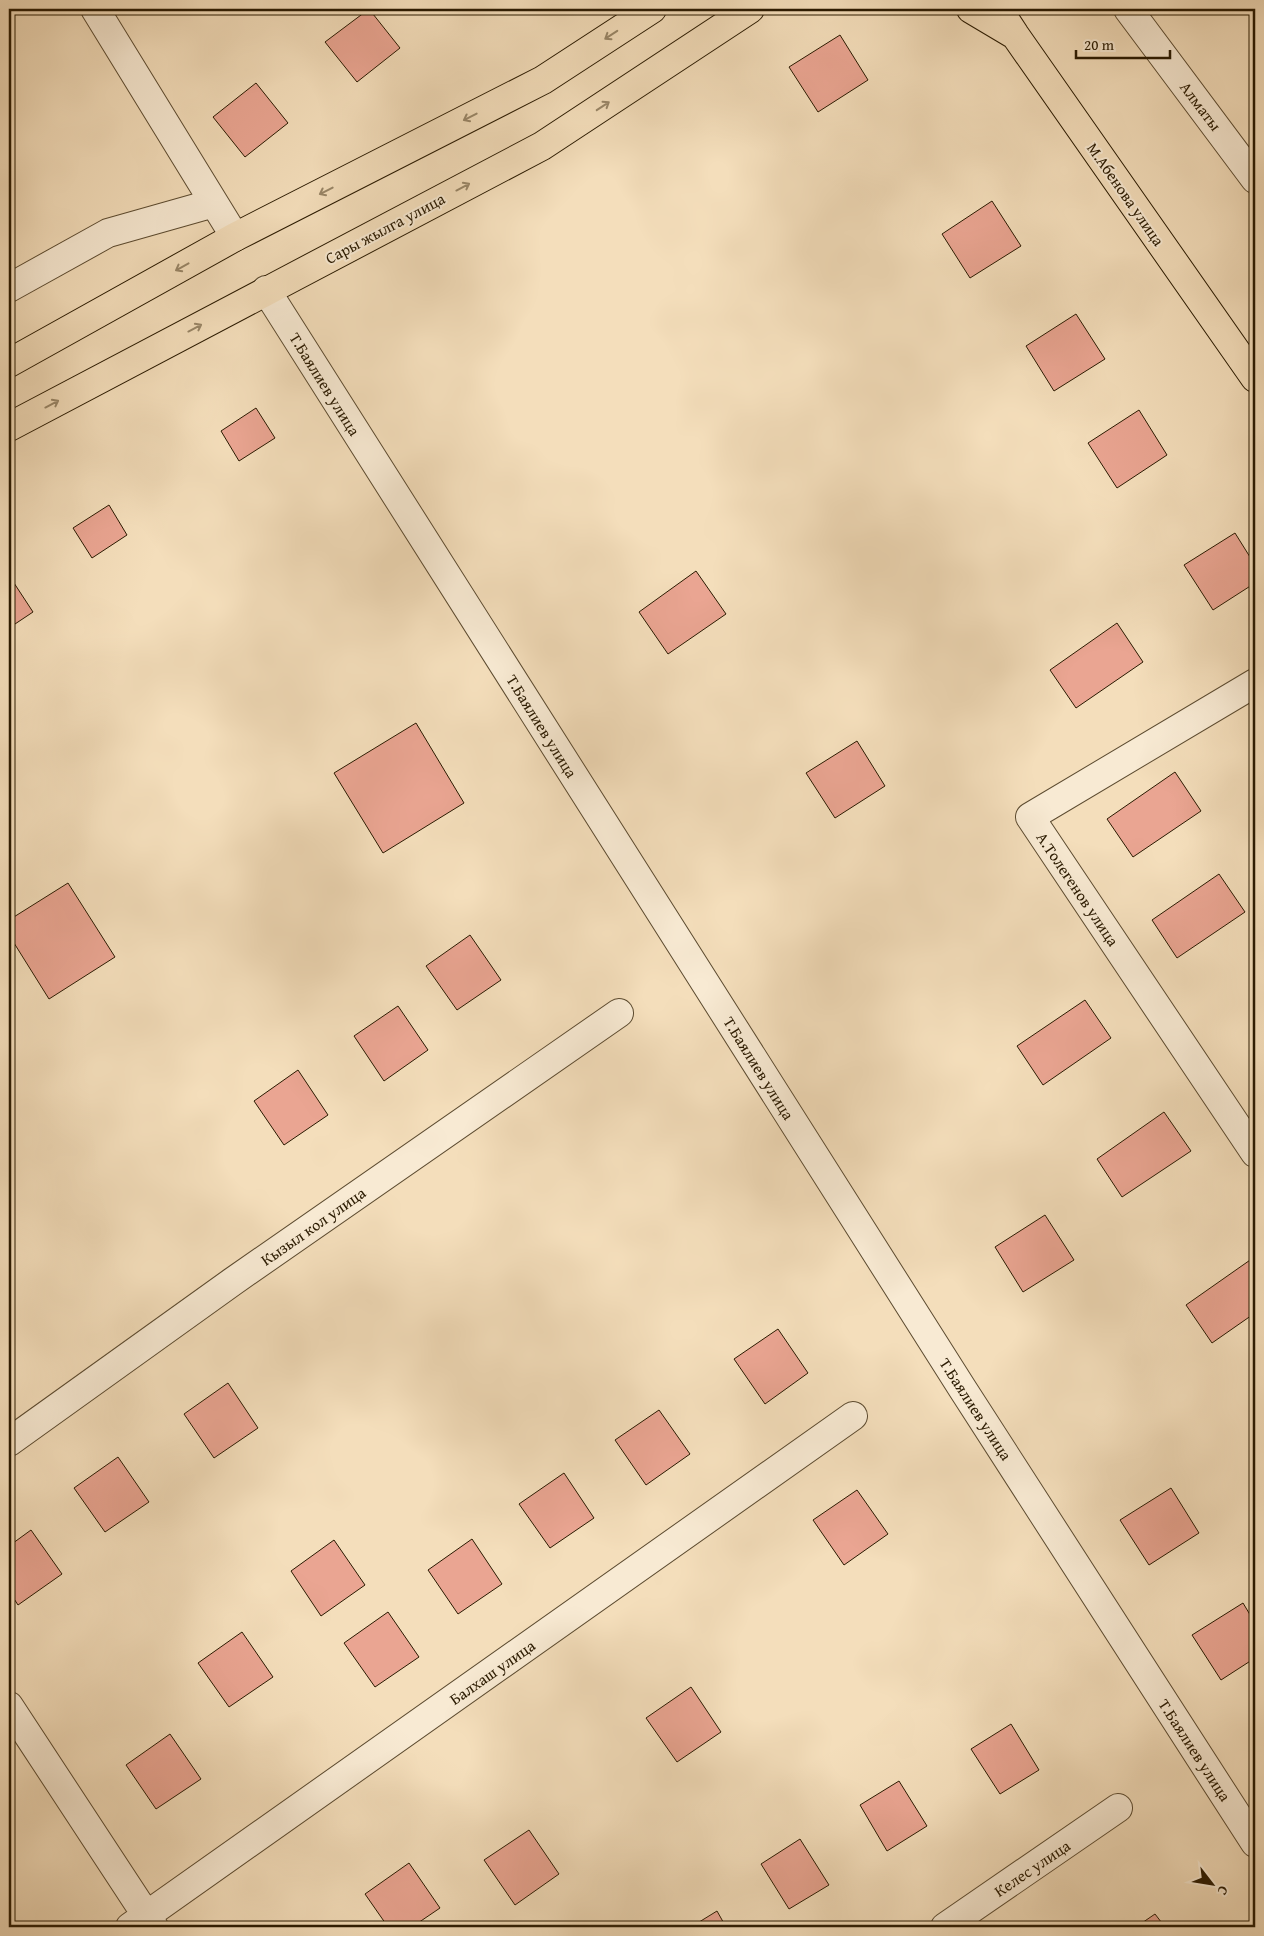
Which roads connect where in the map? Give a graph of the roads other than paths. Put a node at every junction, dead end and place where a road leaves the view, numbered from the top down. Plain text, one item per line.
1 (95, 9) edge
2 (652, 9) edge
3 (750, 9) edge
4 (971, 9) edge
5 (998, 9) edge
6 (1128, 9) edge
7 (1015, 35) junction
8 (1255, 179) edge
9 (214, 203) junction
10 (235, 237) junction
11 (9, 288) edge
12 (266, 290) junction
13 (9, 363) edge
14 (1255, 378) edge
15 (9, 427) edge
16 (1255, 683) edge
17 (619, 1013) dead end
18 (1255, 1153) edge
19 (853, 1416) dead end
20 (9, 1442) edge
21 (9, 1706) edge
22 (1118, 1808) dead end
23 (1255, 1843) edge
24 (144, 1923) edge
25 (945, 1927) edge

1 - 9 street
2 -> 10 main road
12 -> 3 main road, Сары жылга улица
4 - 7 main road
5 - 7 main road, М.Абенова улица
6 - 8 street, Алматы
7 - 14 main road, М.Абенова улица
9 - 10 street
9 - 11 street
10 -> 13 main road
15 -> 12 main road, Сары жылга улица
12 - 23 street, Т.Баялиев улица
16 - 18 street, А.Толегенов улица
17 - 20 street, Кызыл кол улица
19 - 24 street, Балхаш улица
21 - 24 street
22 - 25 street, Келес улица

